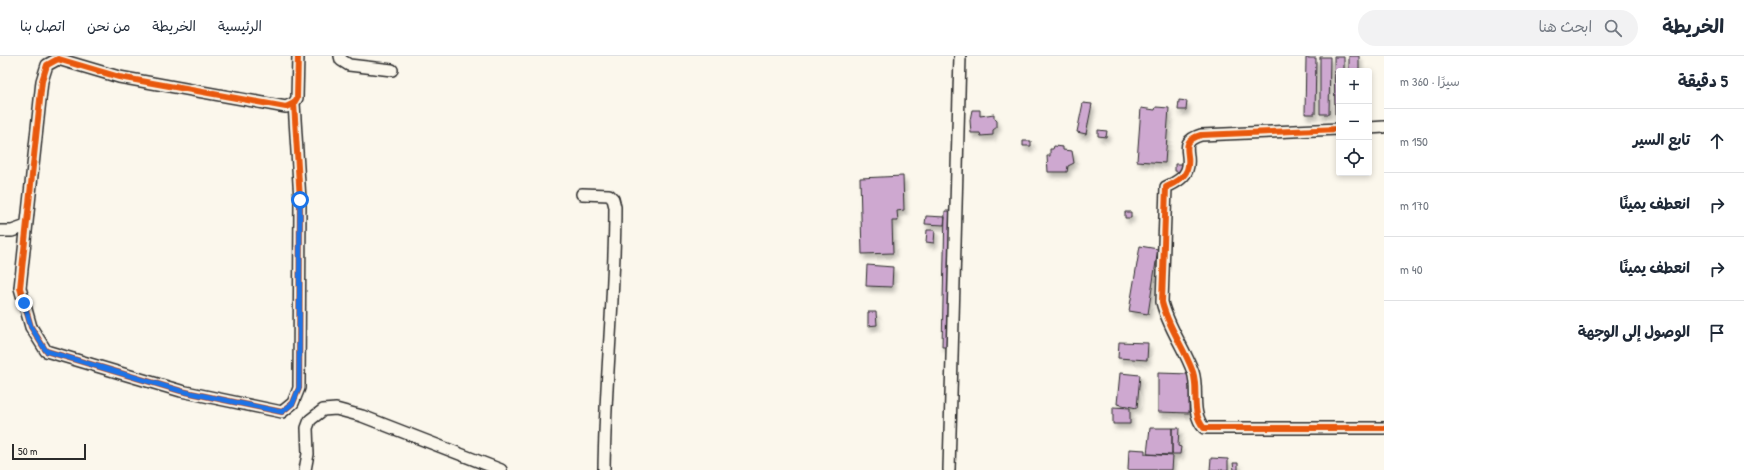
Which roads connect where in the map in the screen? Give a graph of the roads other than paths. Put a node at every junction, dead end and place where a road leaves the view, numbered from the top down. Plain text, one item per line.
1 (298, 56) edge
2 (340, 56) edge
3 (960, 56) edge
4 (392, 70) dead end
5 (294, 103) junction
6 (1384, 127) edge
7 (1372, 128) edge
8 (1336, 129) edge
9 (582, 194) dead end
10 (26, 226) junction
11 (0, 231) edge
12 (1384, 428) edge
13 (305, 470) edge
14 (501, 470) edge
15 (604, 470) edge
16 (949, 470) edge

1 - 5 street
2 - 4 street
3 - 16 street
5 - 10 street
5 - 10 street
6 - 7 street
8 - 12 street
9 - 15 street
10 - 11 street
13 - 14 street

